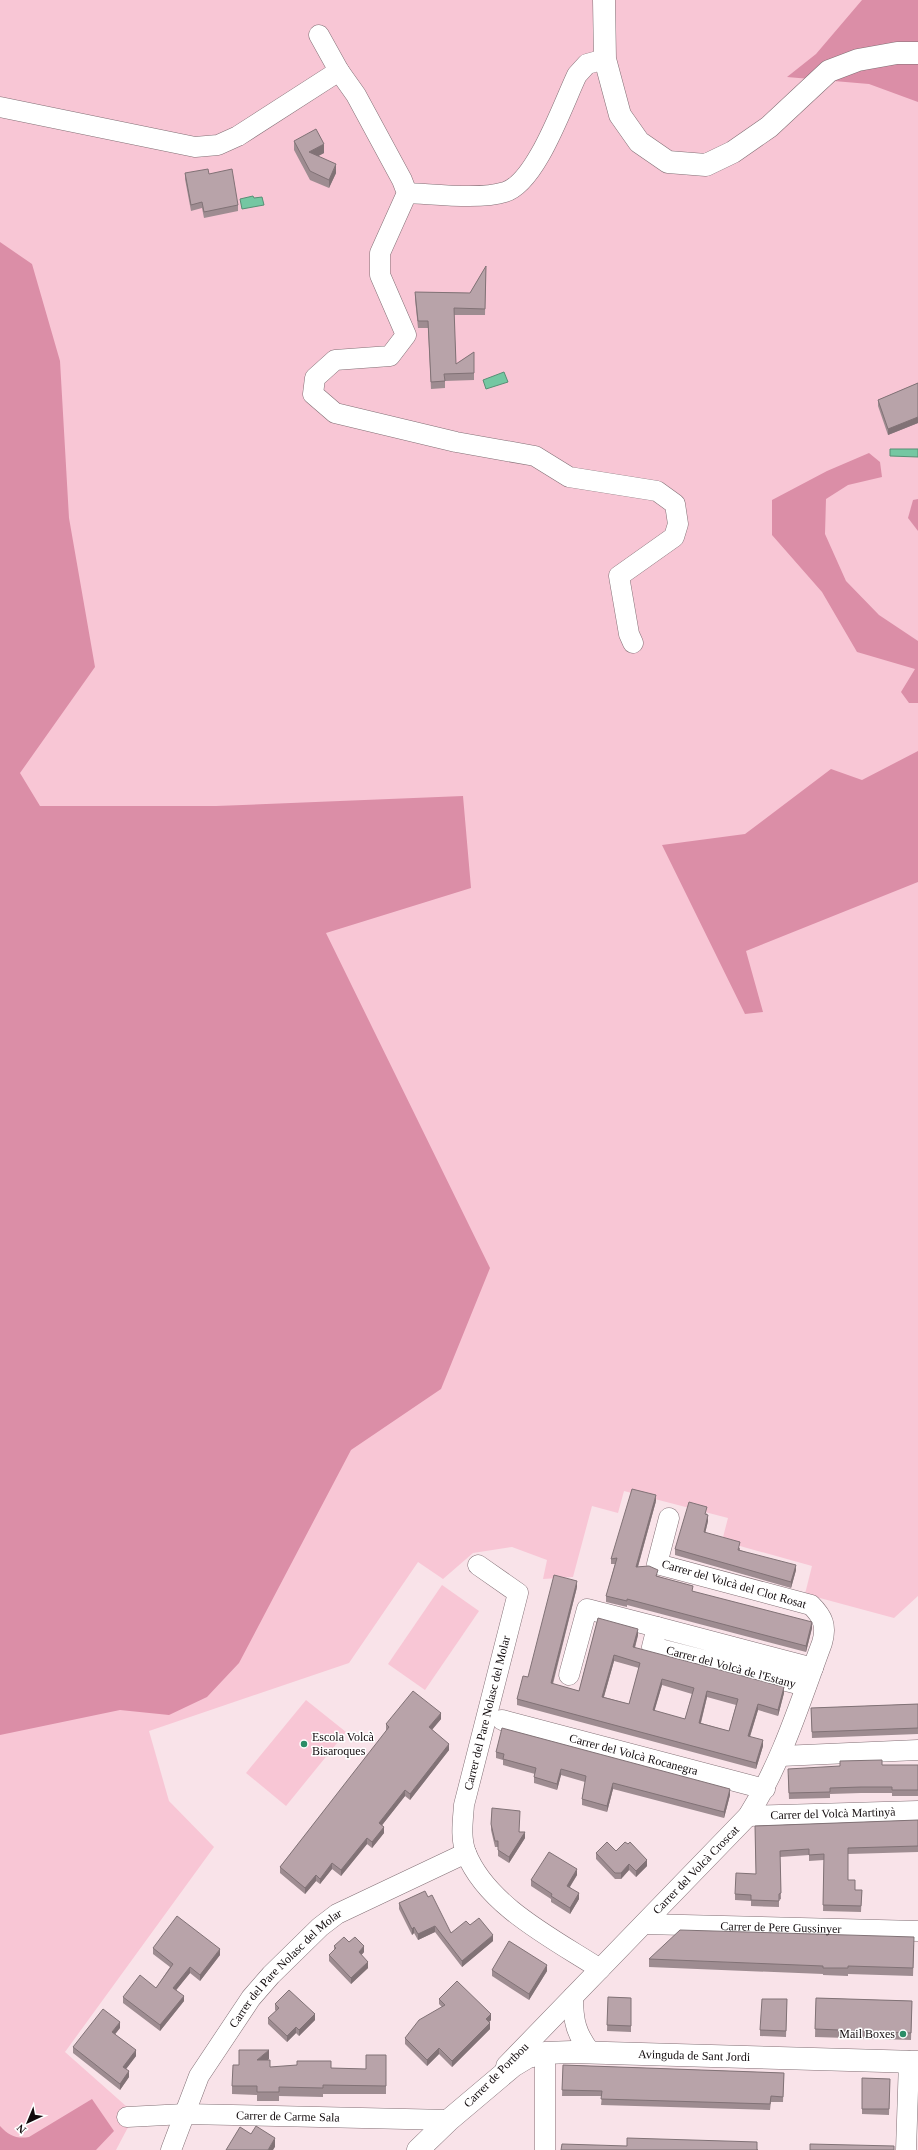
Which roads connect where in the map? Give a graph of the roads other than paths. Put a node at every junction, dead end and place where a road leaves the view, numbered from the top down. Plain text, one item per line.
1 (604, 0) edge
2 (319, 35) dead end
3 (918, 53) edge
4 (605, 60) junction
5 (339, 71) junction
6 (0, 107) edge
7 (407, 193) junction
8 (633, 643) dead end
9 (669, 1518) dead end
10 (478, 1566) dead end
11 (657, 1627) junction
12 (813, 1668) junction
13 (569, 1675) dead end
14 (806, 1686) junction
15 (502, 1720) dead end
16 (918, 1750) edge
17 (780, 1756) junction
18 (765, 1789) junction
19 (918, 1811) edge
20 (748, 1816) junction
21 (466, 1853) junction
22 (644, 1924) junction
23 (918, 1931) edge
24 (600, 1969) junction
25 (573, 1997) junction
26 (545, 2053) junction
27 (591, 2053) junction
28 (913, 2062) edge
29 (482, 2092) junction
30 (185, 2114) junction
31 (127, 2117) dead end
32 (448, 2120) junction
33 (171, 2150) edge
34 (418, 2150) edge
35 (545, 2150) edge
36 (906, 2150) edge

1 - 4 main road
2 - 5 street
3 - 4 main road
4 - 7 street
5 - 6 street
5 - 7 street
7 - 8 street
9 - 12 street, Carrer del Volcà del Clot Rosat
10 - 21 street, Carrer del Pare Nolasc del Molar
11 - 12 street, Carrer del Volcà de l'Estany
11 - 13 street, Carrer del Volcà de l'Estany
11 - 14 street, Carrer del Volcà de l'Estany
12 - 14 street, Carrer del Volcà Croscat
14 - 17 street, Carrer del Volcà Croscat
15 - 18 street, Carrer del Volcà Rocanegra
16 - 17 street
17 - 18 street, Carrer del Volcà Croscat
18 - 20 street, Carrer del Volcà Croscat
19 - 20 street, Carrer del Volcà Martinyà
20 - 22 street, Carrer del Volcà Croscat
21 - 24 street, Carrer del Pare Nolasc del Molar
21 - 30 street, Carrer del Pare Nolasc del Molar
22 - 23 street, Carrer de Pere Gussinyer
22 - 24 street, Carrer del Volcà Croscat
24 - 25 street, Carrer del Volcà Croscat
25 - 27 street
25 - 29 street, Carrer de Portbou
26 - 27 main road, Avinguda de Sant Jordi
26 - 29 main road, Avinguda de Sant Jordi
26 - 35 street
27 - 28 main road, Avinguda de Sant Jordi
28 - 36 street
29 - 32 main road, Carrer de Portbou
30 - 31 street, Carrer de Carme Sala
30 - 32 street, Carrer de Carme Sala
30 - 33 street, Carrer del Pare Nolasc del Molar
32 - 34 main road, Carrer de Portbou

